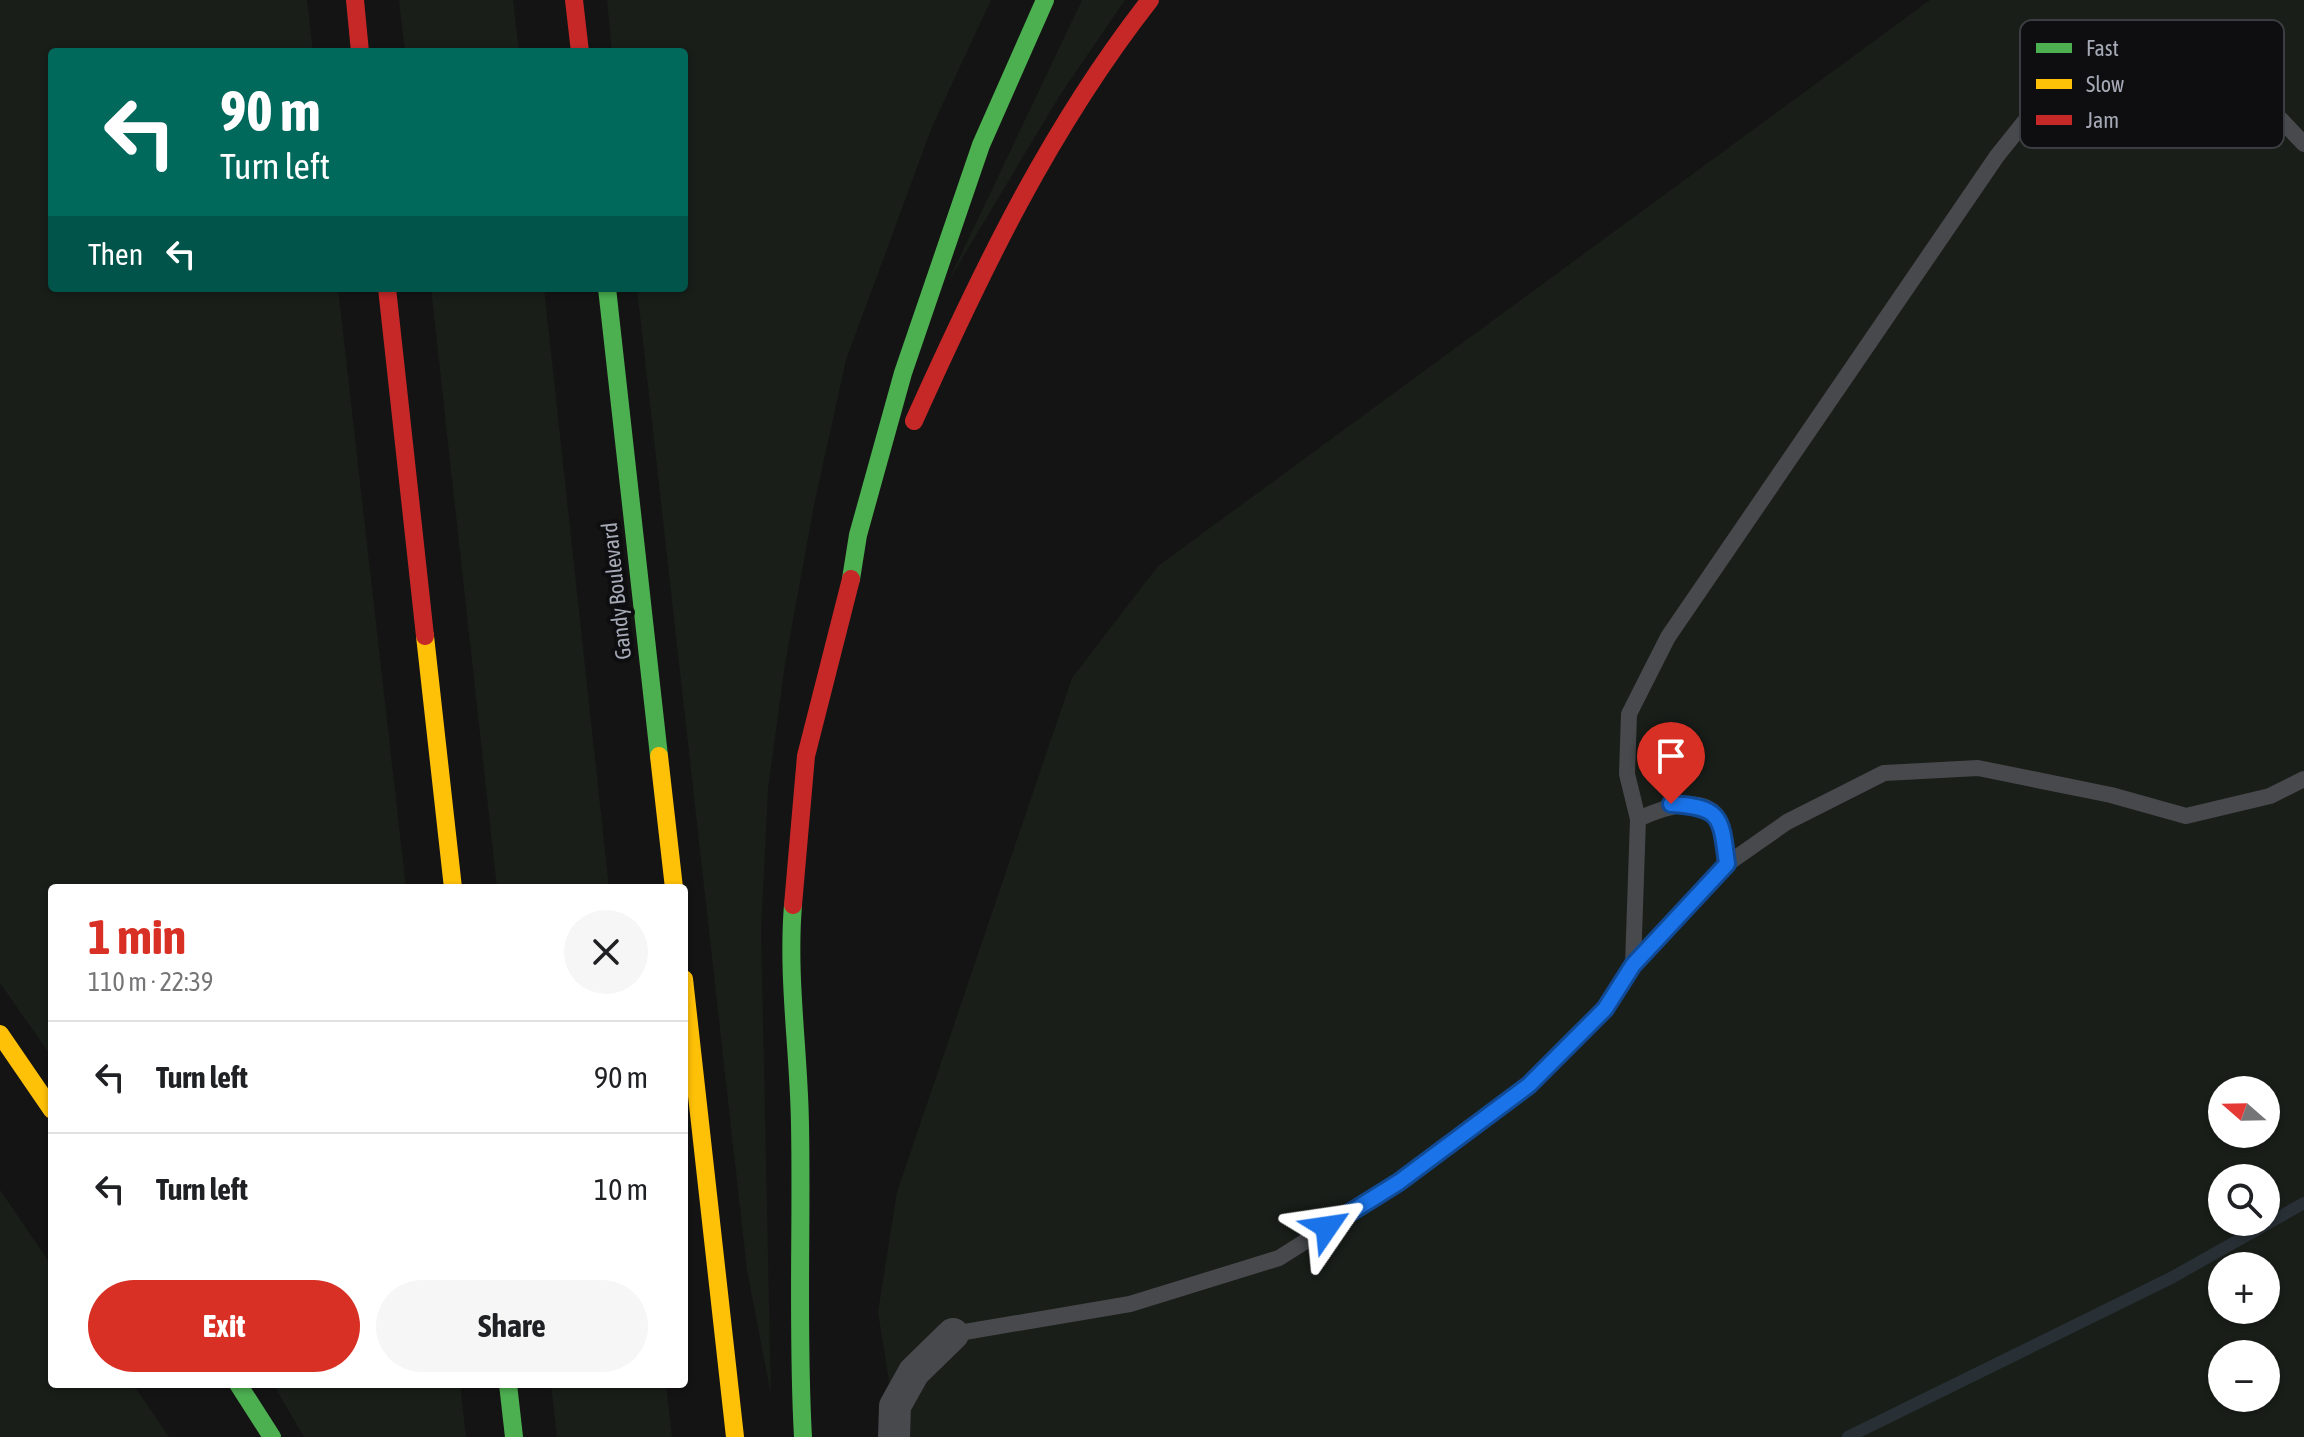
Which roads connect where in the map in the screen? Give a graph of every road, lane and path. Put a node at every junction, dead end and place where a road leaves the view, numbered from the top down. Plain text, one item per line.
1 (355, 0) edge
2 (574, 0) edge
3 (1045, 0) edge
4 (1150, 0) edge
5 (360, 48) edge
6 (580, 48) edge
7 (2284, 123) edge
8 (2020, 127) edge
9 (2304, 144) edge
10 (387, 292) edge
11 (607, 292) edge
12 (850, 583) junction
13 (2304, 779) edge
14 (1638, 819) junction
15 (1727, 864) junction
16 (453, 884) edge
17 (674, 884) edge
18 (1633, 965) junction
19 (688, 1015) edge
20 (0, 1034) edge
21 (48, 1104) edge
22 (953, 1334) joint
23 (241, 1388) edge
24 (508, 1388) edge
25 (272, 1437) edge
26 (514, 1437) edge
27 (735, 1437) edge
28 (803, 1437) edge
29 (894, 1437) edge

1 - 5 highway
2 - 6 highway
3 - 12 highway
4 - 12 highway
7 - 9 lane
8 - 14 lane
10 - 16 highway
11 - 17 highway, Gandy Boulevard
12 - 28 highway
13 - 15 lane
14 - 15 lane
14 - 18 lane
15 - 18 lane
18 - 22 lane
19 - 27 highway
20 - 21 highway
22 - 29 street
23 - 25 highway
24 - 26 highway

